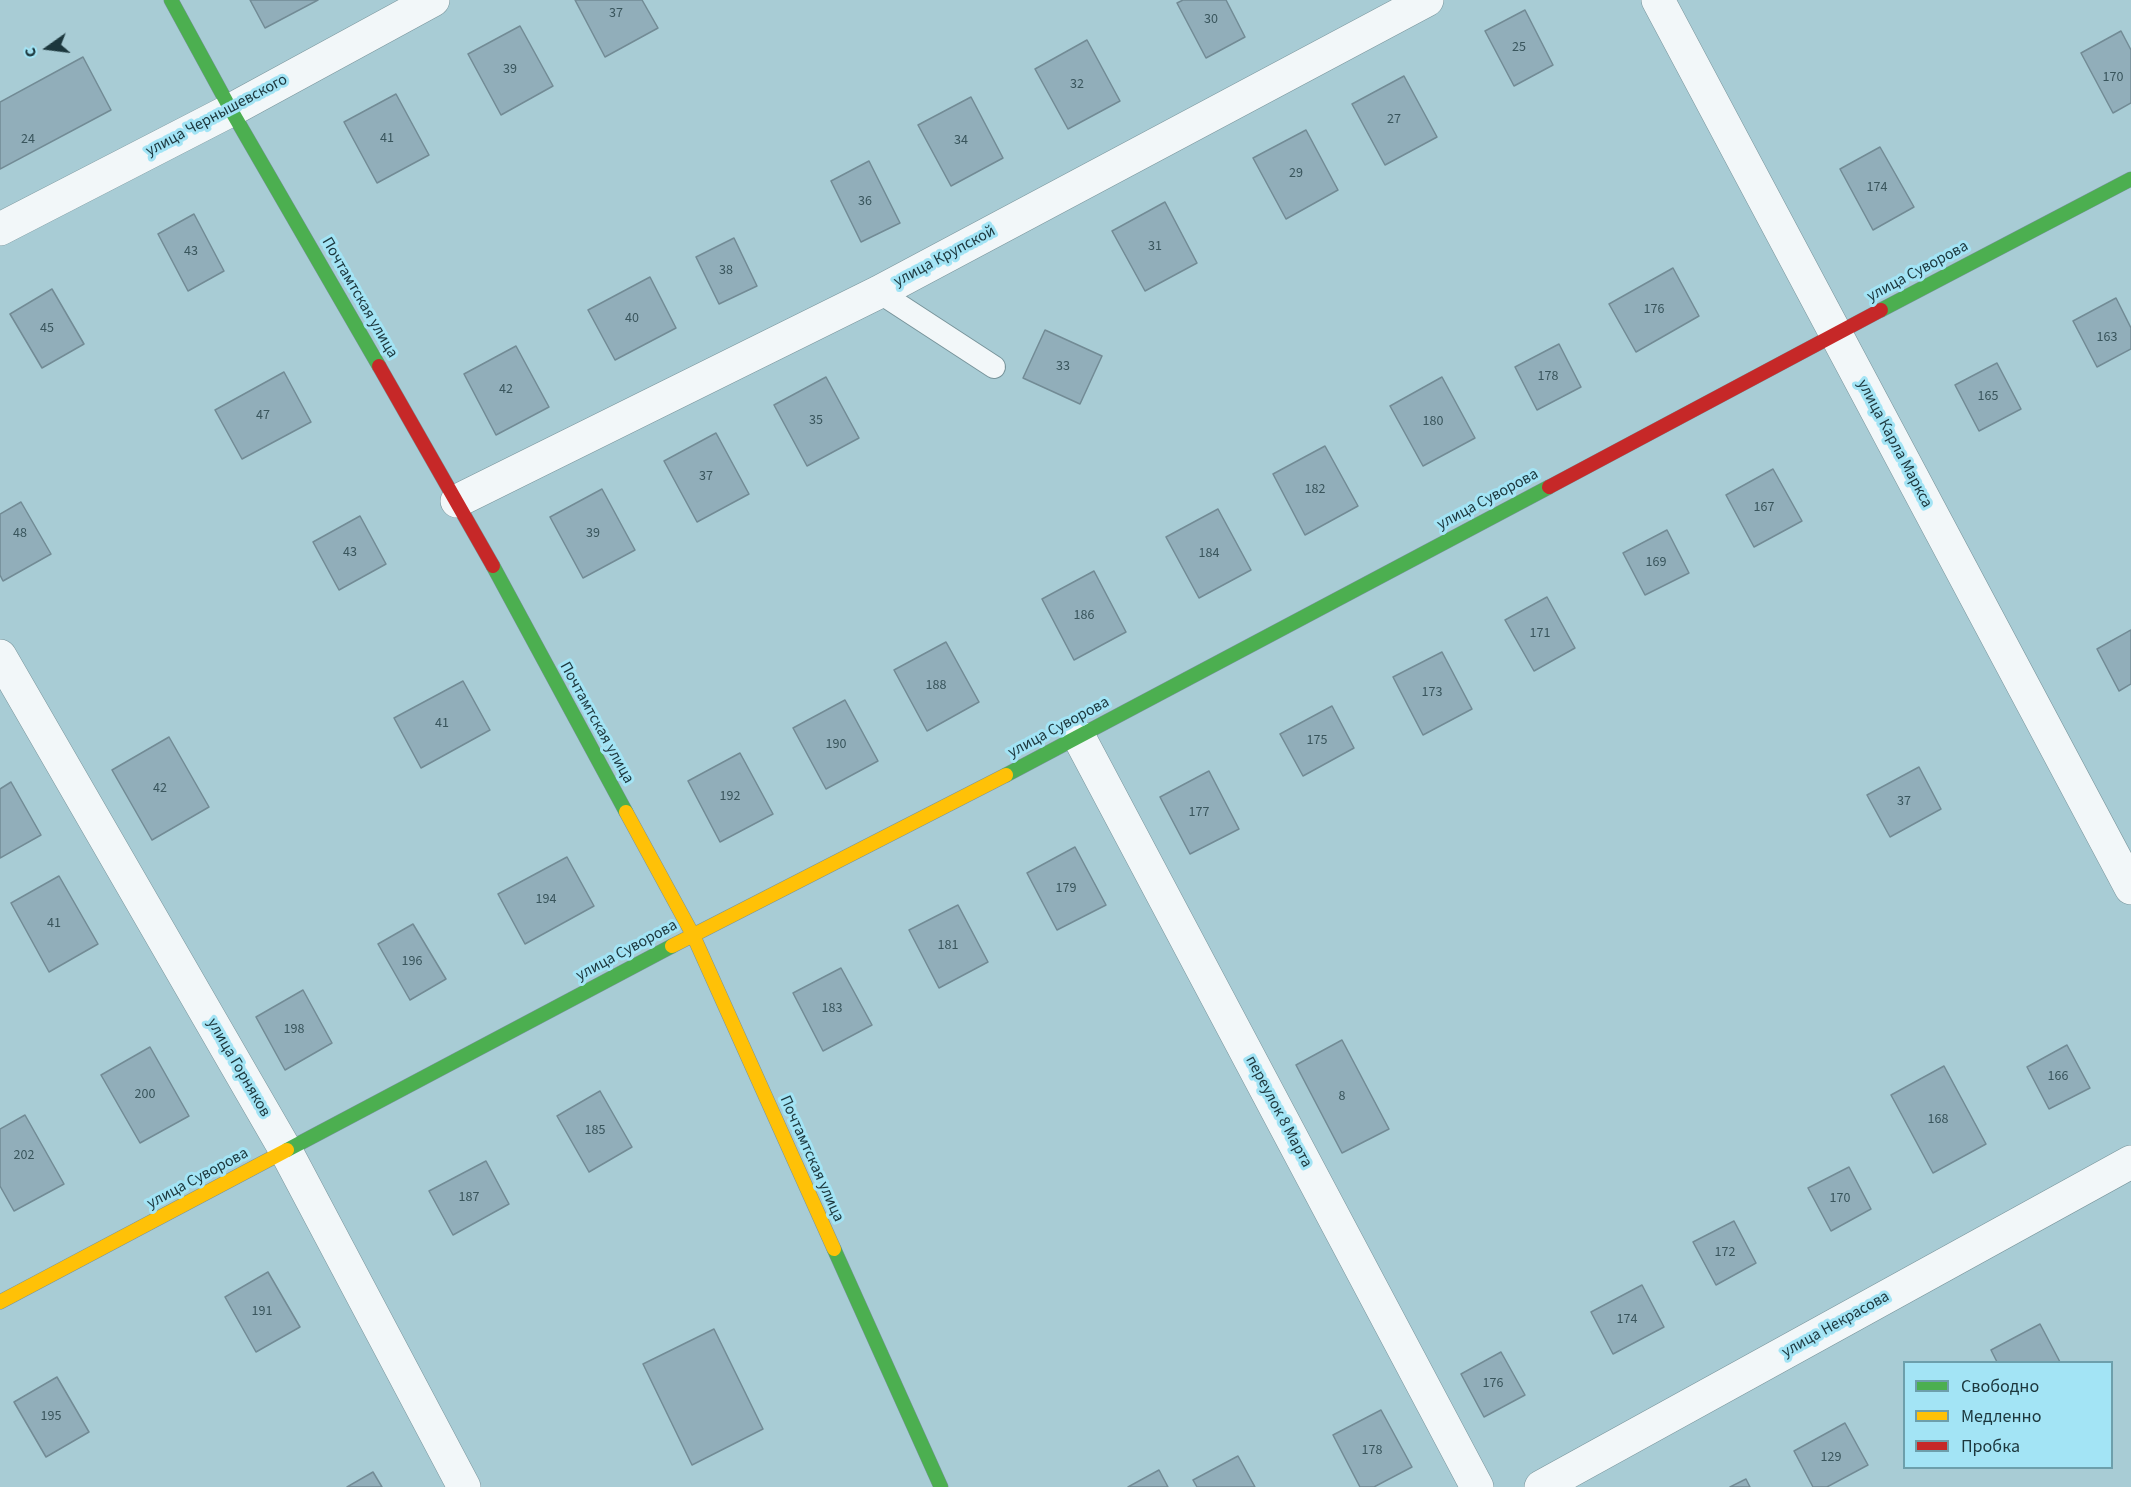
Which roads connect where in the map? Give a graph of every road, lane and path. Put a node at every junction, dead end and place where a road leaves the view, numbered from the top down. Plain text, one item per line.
1 (171, 0) edge
2 (433, 0) edge
3 (1427, 0) edge
4 (1658, 0) edge
5 (231, 110) junction
6 (2131, 179) edge
7 (0, 230) edge
8 (879, 292) junction
9 (1836, 334) junction
10 (994, 367) dead end
11 (457, 501) junction
12 (0, 656) edge
13 (1079, 737) junction
14 (2131, 888) edge
15 (693, 935) junction
16 (286, 1151) junction
17 (2131, 1162) edge
18 (0, 1302) edge
19 (464, 1487) edge
20 (941, 1487) edge
21 (1477, 1487) edge
22 (1541, 1487) edge

1 - 5 street, Почтамтская улица
2 - 5 street, улица Чернышевского
3 - 8 street, улица Крупской
4 - 9 street, улица Карла Маркса
5 - 7 street, улица Чернышевского
5 - 11 street, Почтамтская улица
6 - 9 street, улица Суворова
8 - 10 lane
8 - 11 street, улица Крупской
9 - 13 street, улица Суворова
9 - 14 street, улица Карла Маркса
11 - 15 street, Почтамтская улица
12 - 16 street, улица Горняков
13 - 15 street, улица Суворова
13 - 21 street, переулок 8 Марта
15 - 16 street, улица Суворова
15 - 20 street, Почтамтская улица
16 - 18 street, улица Суворова
16 - 19 street, улица Горняков
17 - 22 street, улица Некрасова

